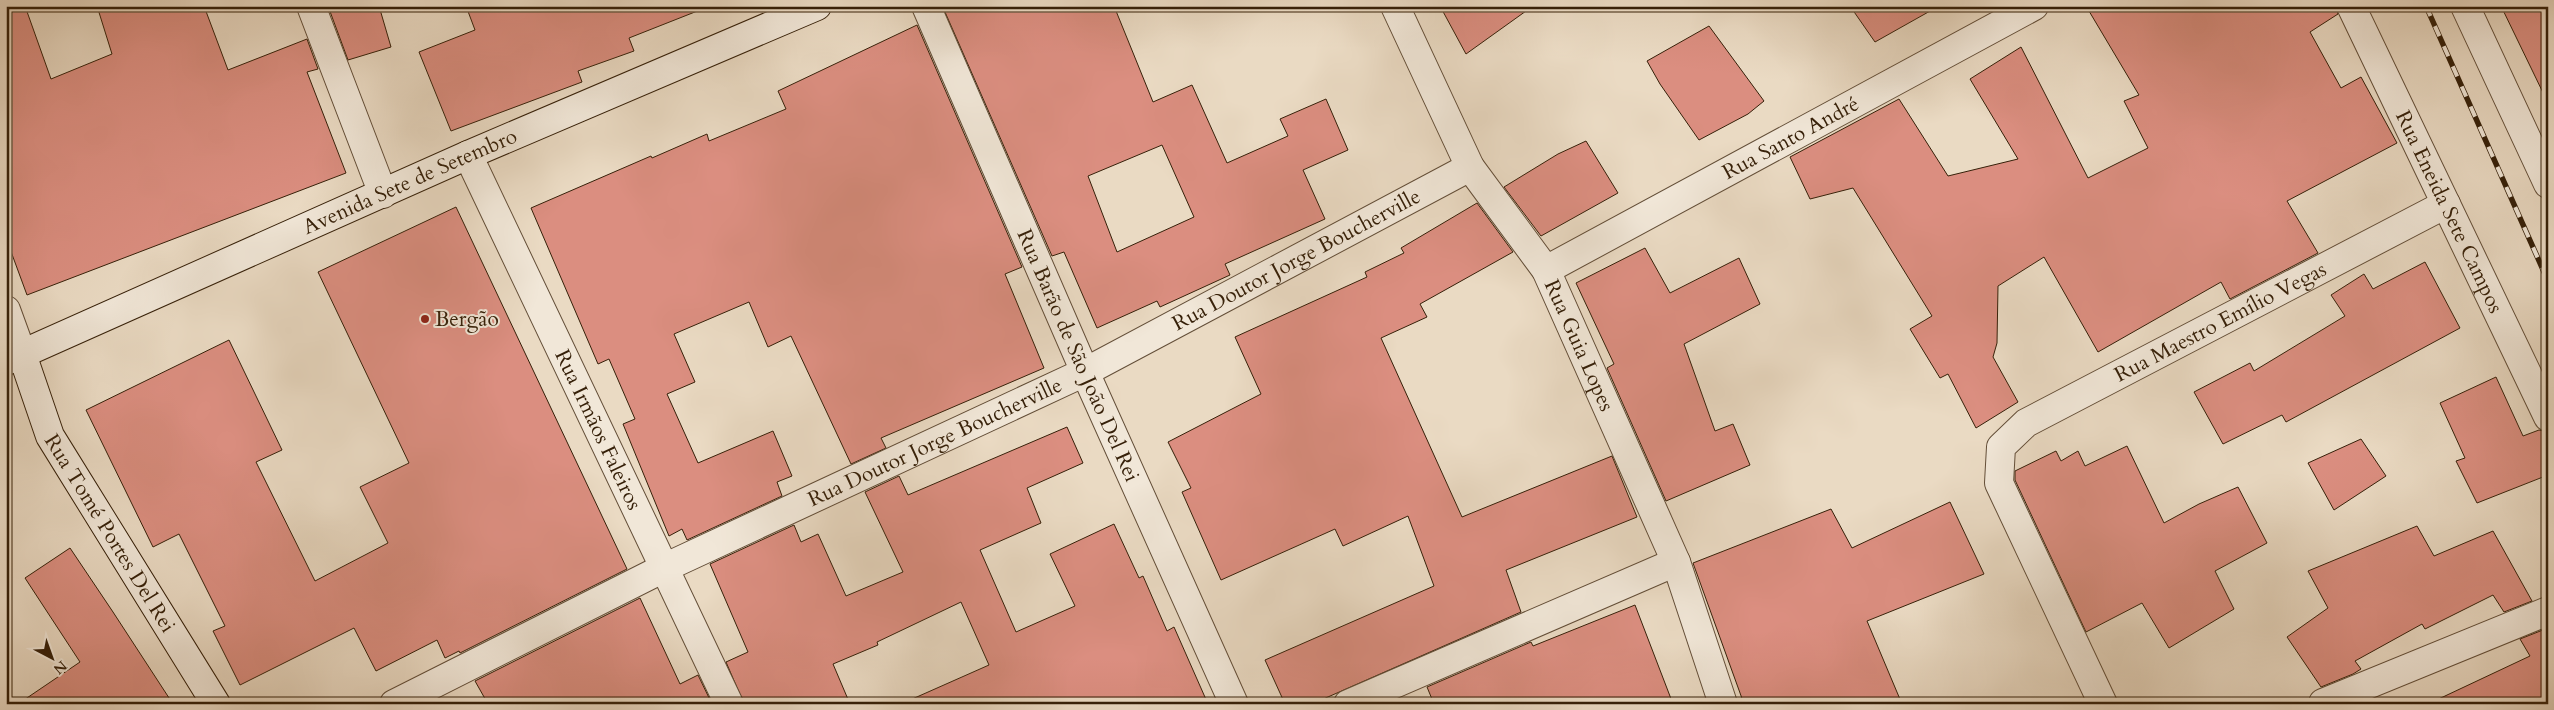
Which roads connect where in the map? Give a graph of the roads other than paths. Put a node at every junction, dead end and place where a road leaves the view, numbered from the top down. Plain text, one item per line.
1 (311, 6) edge
2 (817, 6) edge
3 (926, 6) edge
4 (1396, 6) edge
5 (2034, 6) edge
6 (2351, 6) edge
7 (2465, 6) edge
8 (468, 155) junction
9 (1470, 166) junction
10 (2548, 184) edge
11 (383, 194) junction
12 (2446, 204) junction
13 (1546, 270) junction
14 (6, 310) edge
15 (14, 357) edge
16 (1085, 372) junction
17 (2548, 417) edge
18 (1676, 562) junction
19 (664, 568) junction
20 (2548, 611) edge
21 (2323, 703) edge
22 (216, 704) edge
23 (394, 704) edge
24 (730, 704) edge
25 (1234, 704) edge
26 (1348, 704) edge
27 (1723, 704) edge
28 (2103, 704) edge

1 - 11 street
2 - 8 street, Avenida Sete de Setembro
3 - 16 street, Rua Barão de São João Del Rei
4 - 9 street, Rua Guia Lopes
5 - 13 street, Rua Santo André
6 - 12 street, Rua Eneida Sete Campos
7 - 10 street
8 - 11 street, Avenida Sete de Setembro
8 - 19 street, Rua Irmãos Faleiros
9 - 13 street, Rua Guia Lopes
9 - 16 street, Rua Doutor Jorge Boucherville
11 - 15 street, Avenida Sete de Setembro
12 - 17 street, Rua Eneida Sete Campos
12 - 28 street, Rua Maestro Emílio Vegas
13 - 18 street, Rua Guia Lopes
14 - 15 street, Rua Tomé Portes Del Rei
15 - 22 street, Rua Tomé Portes Del Rei
16 - 19 street, Rua Doutor Jorge Boucherville
16 - 25 street, Rua Barão de São João Del Rei
18 - 26 street
18 - 27 street, Rua Guia Lopes
19 - 23 street, Rua Doutor Jorge Boucherville
19 - 24 street, Rua Irmãos Faleiros
20 - 21 street

